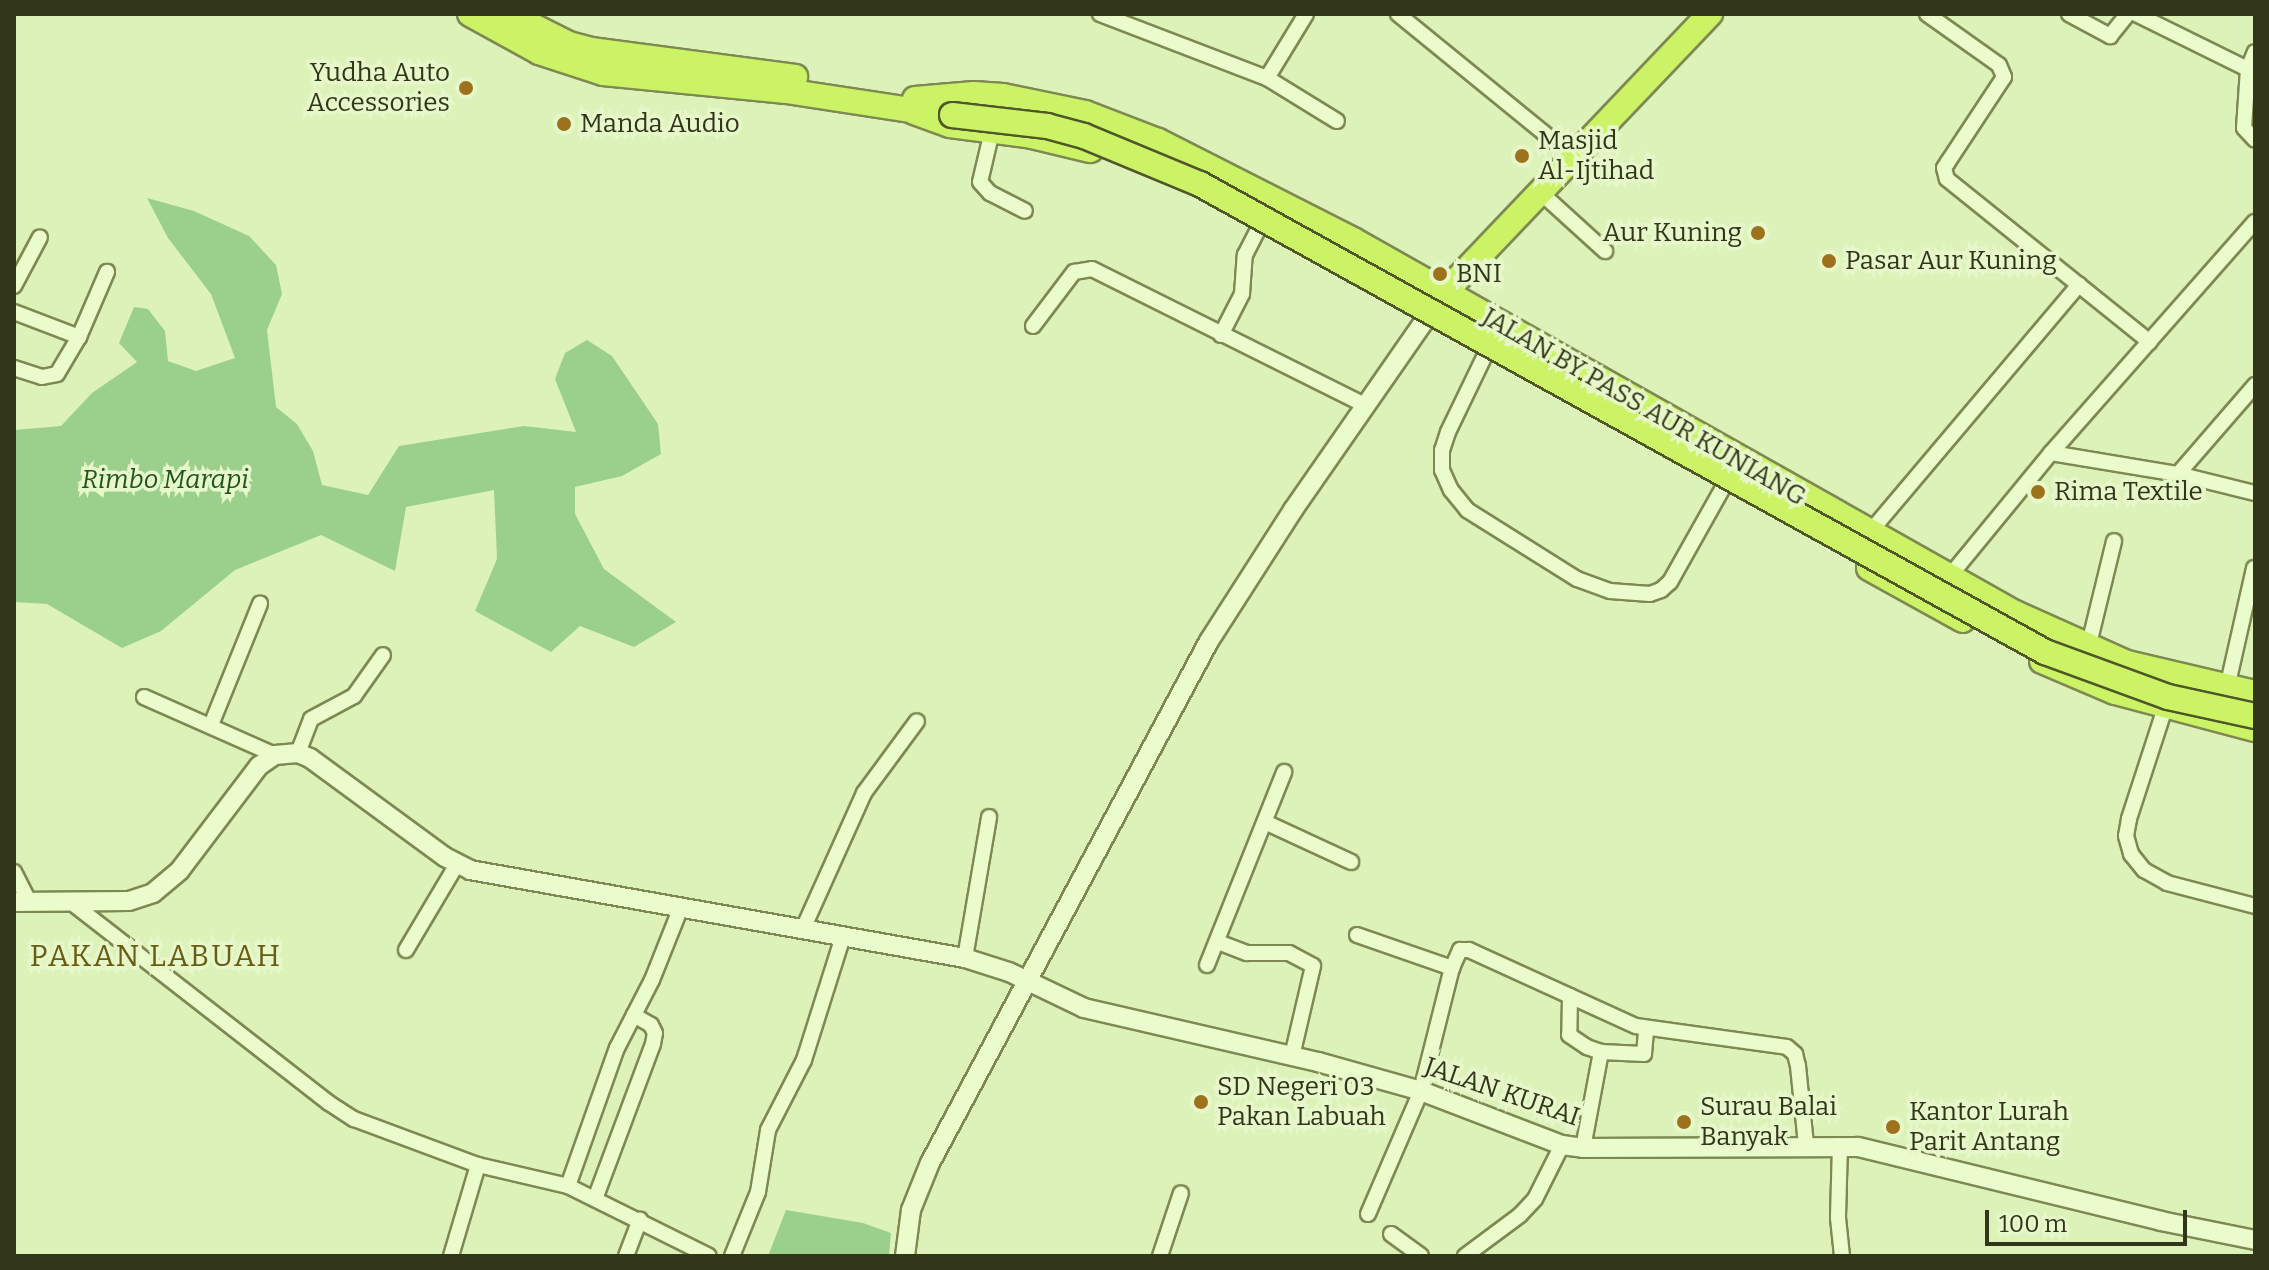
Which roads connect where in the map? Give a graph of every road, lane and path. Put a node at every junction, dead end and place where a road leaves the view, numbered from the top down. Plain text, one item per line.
1 (470, 14) edge
2 (509, 14) edge
3 (1100, 14) edge
4 (1306, 14) edge
5 (1710, 14) edge
6 (1927, 14) edge
7 (2069, 14) edge
8 (2128, 14) edge
9 (2136, 14) edge
10 (1404, 16) edge
11 (2255, 52) edge
12 (2248, 69) junction
13 (1267, 78) junction
14 (787, 83) junction
15 (914, 105) junction
16 (954, 110) junction
17 (1337, 121) dead end
18 (992, 131) junction
19 (2255, 140) edge
20 (1572, 156) junction
21 (1540, 192) junction
22 (1025, 211) dead end
23 (2255, 222) edge
24 (1259, 227) junction
25 (40, 237) dead end
26 (1605, 251) dead end
27 (107, 272) dead end
28 (2079, 285) junction
29 (14, 286) edge
30 (1446, 291) junction
31 (14, 312) edge
32 (1427, 317) junction
33 (1033, 326) dead end
34 (1221, 335) junction
35 (79, 337) junction
36 (2150, 342) junction
37 (1487, 351) junction
38 (14, 368) edge
39 (1610, 385) junction
40 (2255, 385) edge
41 (1367, 406) junction
42 (1595, 411) junction
43 (2051, 453) junction
44 (2178, 474) junction
45 (1725, 484) junction
46 (2255, 493) edge
47 (1870, 532) junction
48 (2114, 541) dead end
49 (2254, 568) edge
50 (1949, 577) junction
51 (260, 604) dead end
52 (2088, 648) junction
53 (383, 655) dead end
54 (2227, 688) junction
55 (2255, 693) edge
56 (144, 697) dead end
57 (2255, 706) edge
58 (2165, 708) junction
59 (2255, 716) edge
60 (917, 721) dead end
61 (211, 725) junction
62 (2255, 729) edge
63 (298, 753) junction
64 (275, 755) junction
65 (1284, 772) dead end
66 (989, 817) dead end
67 (1265, 822) junction
68 (1351, 862) dead end
69 (457, 864) junction
70 (14, 872) edge
71 (22, 902) edge
72 (72, 903) junction
73 (2255, 906) edge
74 (681, 907) junction
75 (803, 929) junction
76 (1357, 935) dead end
77 (843, 936) junction
78 (1218, 942) junction
79 (406, 950) dead end
80 (965, 958) junction
81 (1207, 965) dead end
82 (1452, 968) junction
83 (1025, 980) junction
84 (1570, 996) junction
85 (634, 1015) junction
86 (1646, 1029) junction
87 (1601, 1052) junction
88 (1292, 1056) junction
89 (1421, 1091) junction
90 (1562, 1145) junction
91 (1806, 1145) junction
92 (1840, 1145) junction
93 (1583, 1148) junction
94 (478, 1165) junction
95 (568, 1186) junction
96 (1181, 1193) dead end
97 (595, 1199) junction
98 (1368, 1214) dead end
99 (640, 1220) junction
100 (1391, 1234) dead end
101 (2255, 1240) edge
102 (451, 1256) edge
103 (626, 1256) edge
104 (709, 1256) edge
105 (732, 1256) edge
106 (905, 1256) edge
107 (1160, 1256) edge
108 (1421, 1256) edge
109 (1465, 1256) edge
110 (1842, 1256) edge

1 - 14 highway, JALAN BY PASS AUR KUNIANG
2 - 14 highway, JALAN BY PASS AUR KUNIANG
3 - 13 street
4 - 13 street
5 - 20 highway
6 - 28 street
7 - 8 street
9 - 12 street
10 - 20 street
11 - 12 street
12 - 19 street
13 - 17 street
14 - 15 highway, JALAN BY PASS AUR KUNIANG
15 - 16 highway, JALAN BY PASS AUR KUNIANG
15 - 18 highway, JALAN BY PASS AUR KUNIANG
15 - 30 highway, JALAN BY PASS AUR KUNIANG
16 - 57 highway, JALAN BY PASS AUR KUNIANG
16 - 59 highway, JALAN BY PASS AUR KUNIANG, bridge
18 - 22 street
18 - 24 highway, JALAN BY PASS AUR KUNIANG
20 - 21 highway
21 - 26 street
21 - 30 highway
23 - 36 street
24 - 32 highway, JALAN BY PASS AUR KUNIANG
24 - 34 street
25 - 29 street
27 - 35 street
28 - 36 street
28 - 47 street
30 - 39 highway, JALAN BY PASS AUR KUNIANG
31 - 35 street
32 - 37 highway, JALAN BY PASS AUR KUNIANG
32 - 41 street
33 - 34 street
34 - 41 street
35 - 38 street
36 - 43 street
37 - 42 highway, JALAN BY PASS AUR KUNIANG
37 - 45 street
39 - 42 highway
39 - 47 highway, JALAN BY PASS AUR KUNIANG
40 - 44 street
41 - 83 street
42 - 45 highway, JALAN BY PASS AUR KUNIANG
43 - 44 street
43 - 50 street
44 - 46 street
45 - 58 highway, JALAN BY PASS AUR KUNIANG
47 - 50 highway, JALAN BY PASS AUR KUNIANG
48 - 52 street
49 - 54 street
50 - 52 highway, JALAN BY PASS AUR KUNIANG
51 - 61 street
52 - 54 highway, JALAN BY PASS AUR KUNIANG
53 - 63 street
54 - 55 highway, JALAN BY PASS AUR KUNIANG
56 - 61 street
58 - 62 highway, JALAN BY PASS AUR KUNIANG
58 - 73 street
60 - 75 street
61 - 64 street
63 - 64 street
63 - 69 street, JALAN KURAI
64 - 72 street
65 - 67 street
66 - 80 street
67 - 68 street
67 - 78 street
69 - 74 street, JALAN KURAI
69 - 79 street
70 - 71 street
71 - 72 street
72 - 94 street
74 - 75 street, JALAN KURAI
74 - 85 street
75 - 77 street, JALAN KURAI
76 - 82 street
77 - 80 street, JALAN KURAI
77 - 105 street
78 - 81 street
78 - 88 street
80 - 83 street, JALAN KURAI
82 - 84 street
82 - 89 street
83 - 88 street, JALAN KURAI
83 - 106 street
84 - 86 street
84 - 87 street
85 - 95 street
85 - 97 street
86 - 87 street
86 - 91 street
87 - 93 street
88 - 89 street, JALAN KURAI
89 - 90 street, JALAN KURAI
89 - 98 street
90 - 93 street, JALAN KURAI
90 - 109 street
91 - 92 street, JALAN KURAI
91 - 93 street, JALAN KURAI
92 - 101 street, JALAN KURAI
92 - 110 street
94 - 95 street
94 - 102 street
95 - 97 street
96 - 107 street
97 - 99 street
99 - 103 street
99 - 104 street
100 - 108 street

